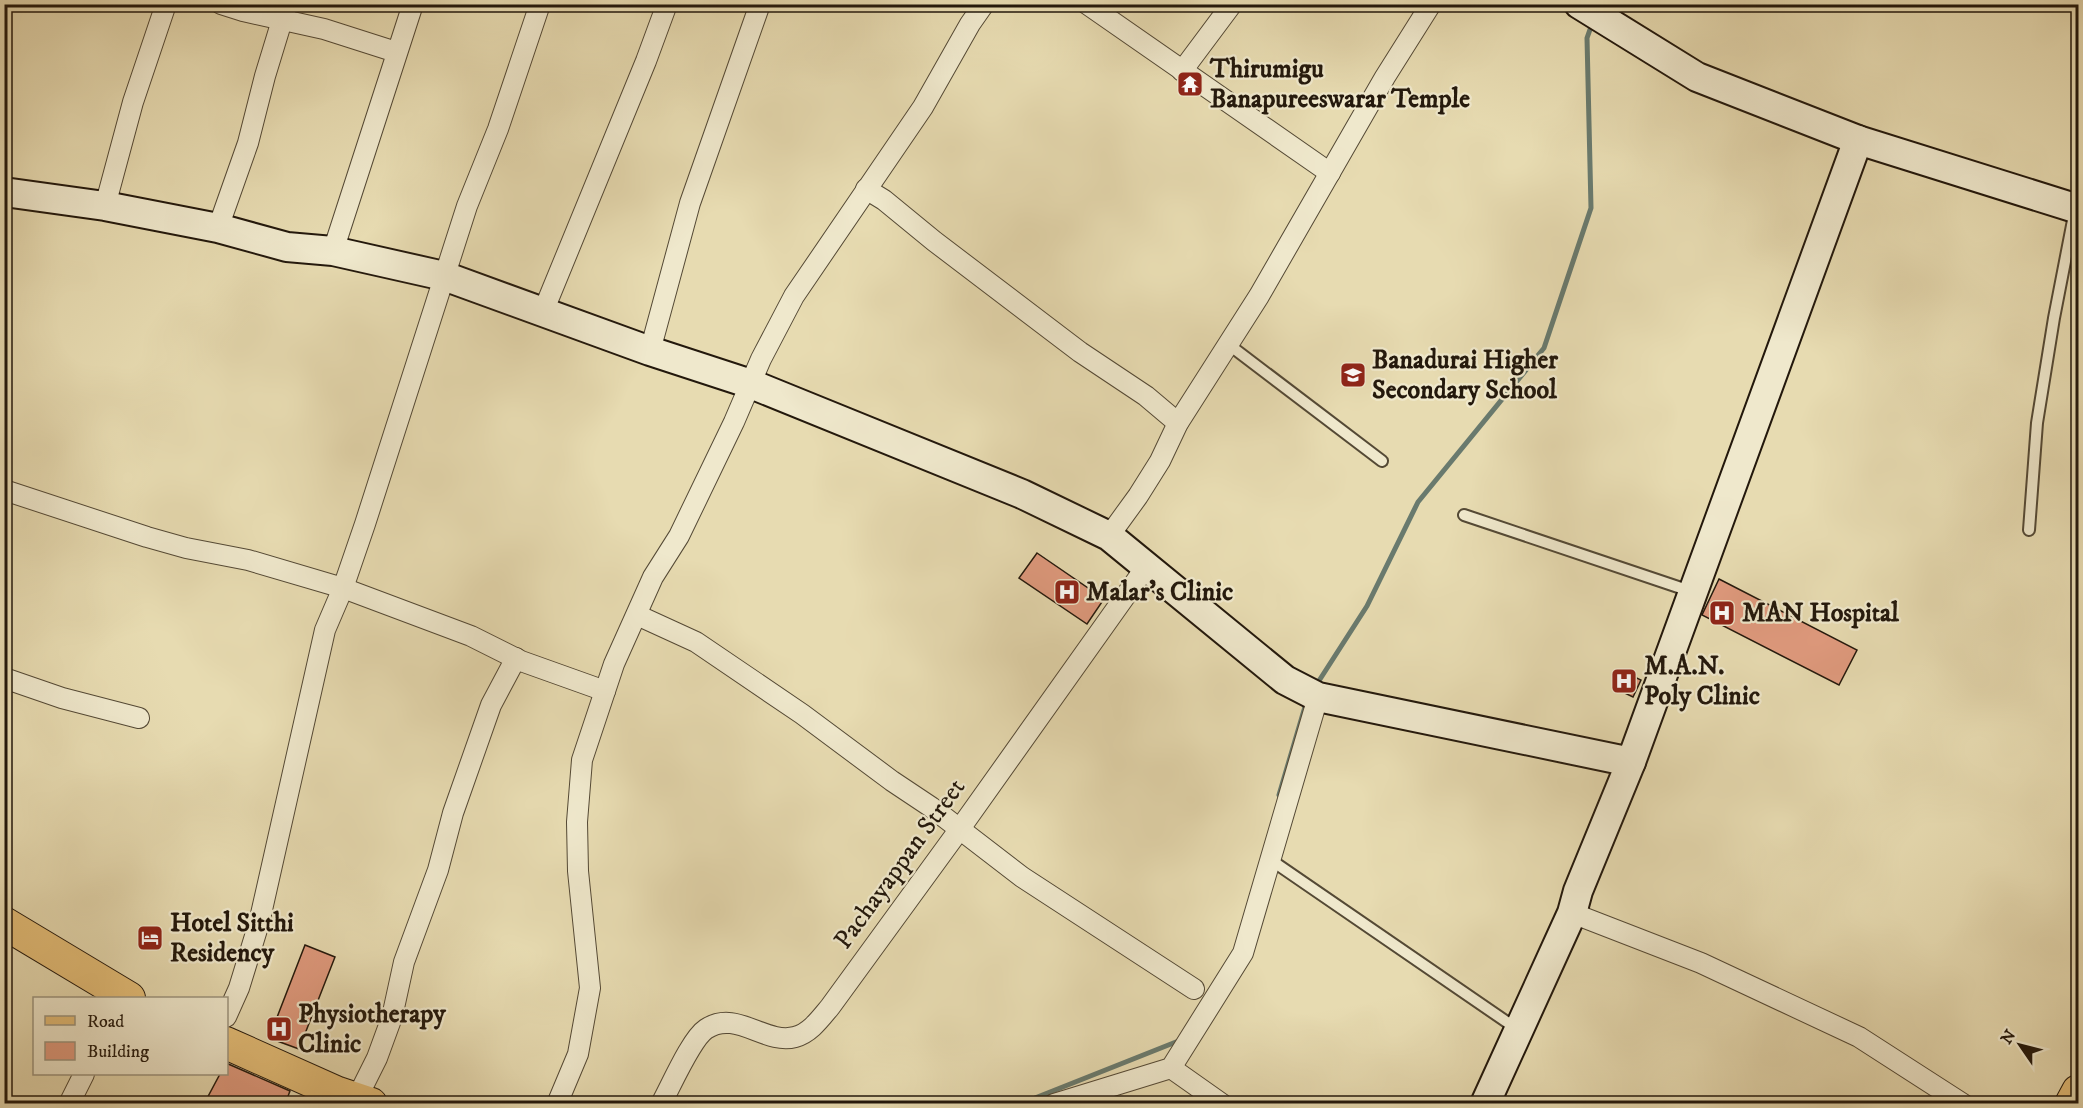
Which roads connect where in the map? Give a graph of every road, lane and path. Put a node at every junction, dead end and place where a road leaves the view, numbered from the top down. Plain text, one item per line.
1 (166, 4) edge
2 (221, 4) edge
3 (413, 4) edge
4 (540, 4) edge
5 (667, 4) edge
6 (760, 4) edge
7 (984, 4) edge
8 (1232, 4) edge
9 (1431, 4) edge
10 (1580, 5) edge
11 (1099, 8) edge
12 (285, 12) edge
13 (396, 52) junction
14 (1182, 71) junction
15 (1858, 140) junction
16 (1330, 173) junction
17 (866, 189) junction
18 (4, 192) edge
19 (105, 206) junction
20 (2077, 209) edge
21 (218, 228) junction
22 (333, 251) junction
23 (444, 276) junction
24 (543, 312) junction
25 (1228, 345) junction
26 (650, 351) junction
27 (752, 384) junction
28 (1178, 423) junction
29 (1382, 461) dead end
30 (4, 490) edge
31 (1464, 515) dead end
32 (2029, 530) dead end
33 (1109, 536) junction
34 (1146, 567) junction
35 (342, 588) junction
36 (1693, 592) junction
37 (637, 615) junction
38 (516, 658) junction
39 (4, 678) edge
40 (605, 691) junction
41 (1318, 697) junction
42 (139, 718) dead end
43 (1631, 762) junction
44 (959, 830) junction
45 (1271, 860) junction
46 (1572, 913) junction
47 (4, 923) edge
48 (1194, 989) dead end
49 (124, 997) edge
50 (228, 1013) edge
51 (1518, 1029) junction
52 (228, 1044) edge
53 (1171, 1068) junction
54 (84, 1075) edge
55 (2079, 1091) edge
56 (350, 1099) edge
57 (69, 1104) edge
58 (557, 1104) edge
59 (661, 1104) edge
60 (1054, 1104) edge
61 (1222, 1104) edge
62 (1485, 1104) edge
63 (1963, 1104) edge
64 (2071, 1104) edge

1 - 19 street
2 - 12 street
3 - 13 street
4 - 23 street
5 - 24 street
6 - 26 street
7 - 17 street
8 - 14 street
9 - 16 street
10 - 15 street
11 - 14 street
12 - 13 street
12 - 21 street
13 - 22 street
14 - 16 street
15 - 20 street
15 - 36 street
16 - 25 street
17 - 27 street
17 - 28 street
18 - 19 street
19 - 21 street
20 - 32 lane
21 - 22 street
22 - 23 street
23 - 24 street
23 - 35 street
24 - 26 street
25 - 28 street
25 - 29 lane
26 - 27 street
27 - 33 street
27 - 37 street
28 - 33 street
30 - 35 street
31 - 36 lane
33 - 34 street
34 - 41 street
34 - 44 street, Pachayappan Street
35 - 38 street
35 - 50 street
36 - 43 street
37 - 40 street
37 - 44 street
38 - 40 street
38 - 56 street
39 - 42 street
40 - 58 street
41 - 43 street
41 - 45 street
43 - 46 street
44 - 48 street
44 - 59 street, Pachayappan Street
45 - 51 lane
45 - 53 street
46 - 51 street
46 - 63 street
47 - 49 main road
51 - 62 street
52 - 56 main road
53 - 60 street
53 - 61 street
54 - 57 street
55 - 64 main road

